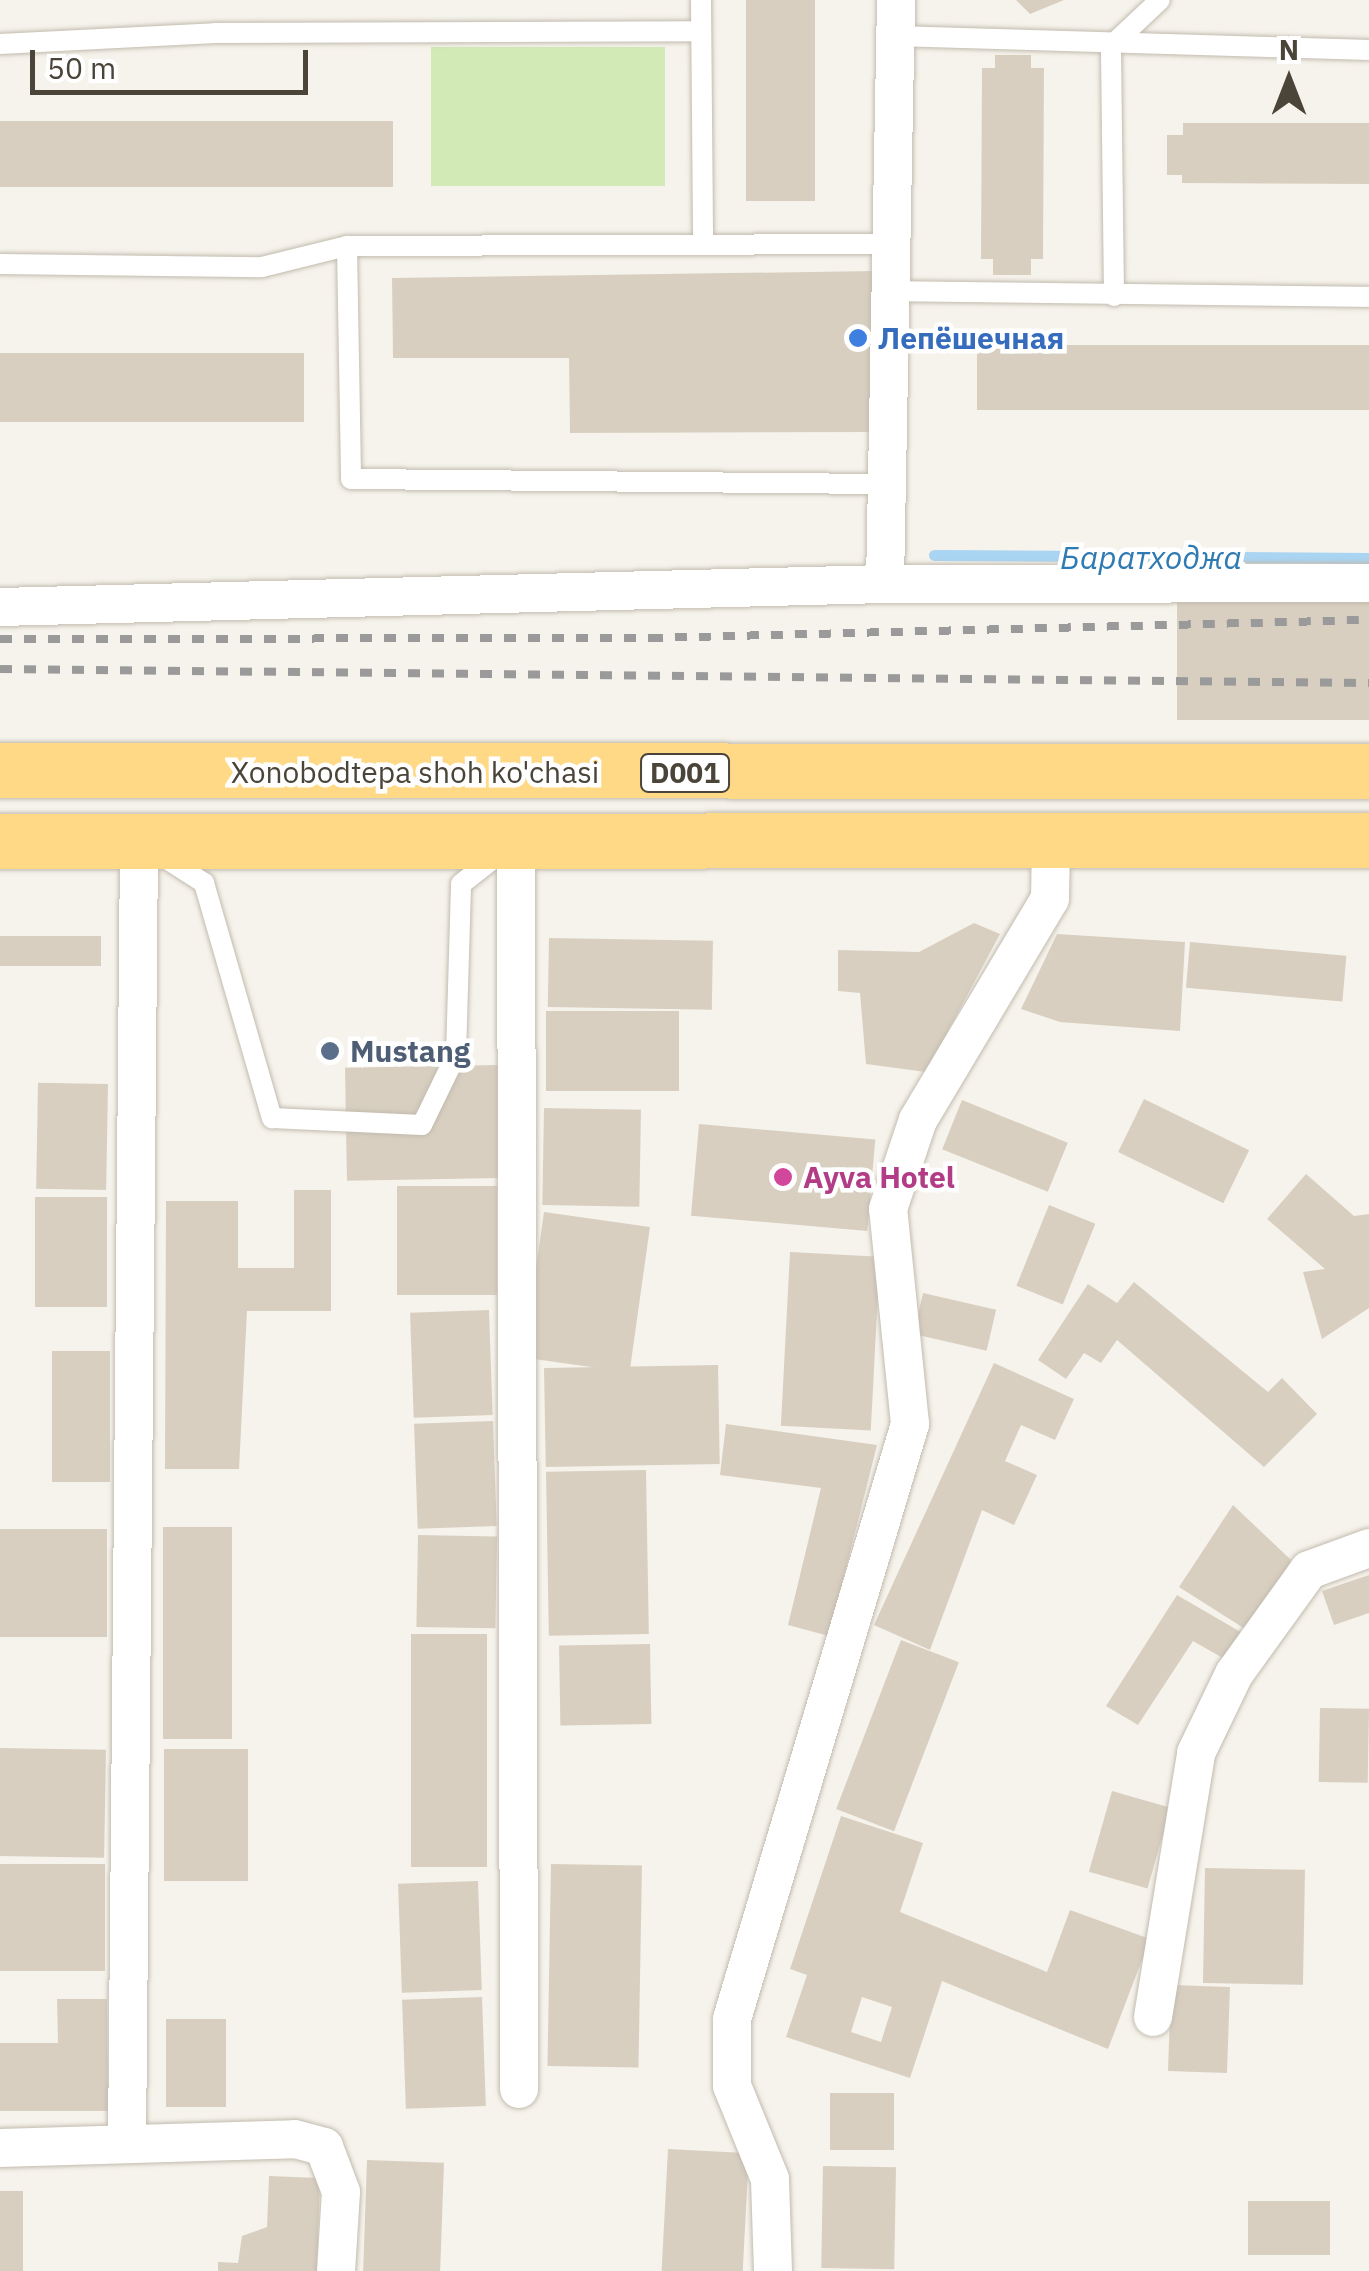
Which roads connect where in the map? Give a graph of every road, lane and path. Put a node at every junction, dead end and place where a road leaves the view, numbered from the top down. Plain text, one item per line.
1 (701, 0) edge
2 (1160, 0) edge
3 (896, 18) edge
4 (701, 32) junction
5 (0, 44) edge
6 (1111, 46) junction
7 (1369, 50) edge
8 (703, 241) junction
9 (890, 244) junction
10 (347, 246) junction
11 (0, 264) edge
12 (890, 291) junction
13 (1114, 296) junction
14 (1369, 298) edge
15 (886, 484) junction
16 (885, 558) junction
17 (1369, 583) edge
18 (0, 607) edge
19 (0, 770) edge
20 (1369, 771) edge
21 (1052, 840) junction
22 (1369, 840) edge
23 (0, 841) edge
24 (139, 841) junction
25 (516, 841) junction
26 (1369, 1548) edge
27 (1154, 2017) dead end
28 (519, 2089) dead end
29 (127, 2144) junction
30 (0, 2148) edge
31 (336, 2271) edge
32 (773, 2271) edge

1 - 4 lane
2 - 6 lane
3 - 6 lane
3 - 9 street
4 - 5 lane
4 - 8 lane
6 - 7 lane
6 - 13 lane
8 - 9 lane
8 - 10 lane
9 - 12 street
10 - 11 lane
10 - 15 lane
12 - 13 lane
12 - 15 street
13 - 14 lane
15 - 16 street
16 - 17 street
16 - 18 street
19 - 20 highway, Xonobodtepa shoh ko'chasi / D001
21 - 22 highway, D001
21 - 25 highway, D001
21 - 32 street
23 - 24 highway, D001
24 - 25 highway, D001
24 - 25 lane
24 - 29 street
25 - 28 street
26 - 27 street
29 - 30 street
29 - 31 street

